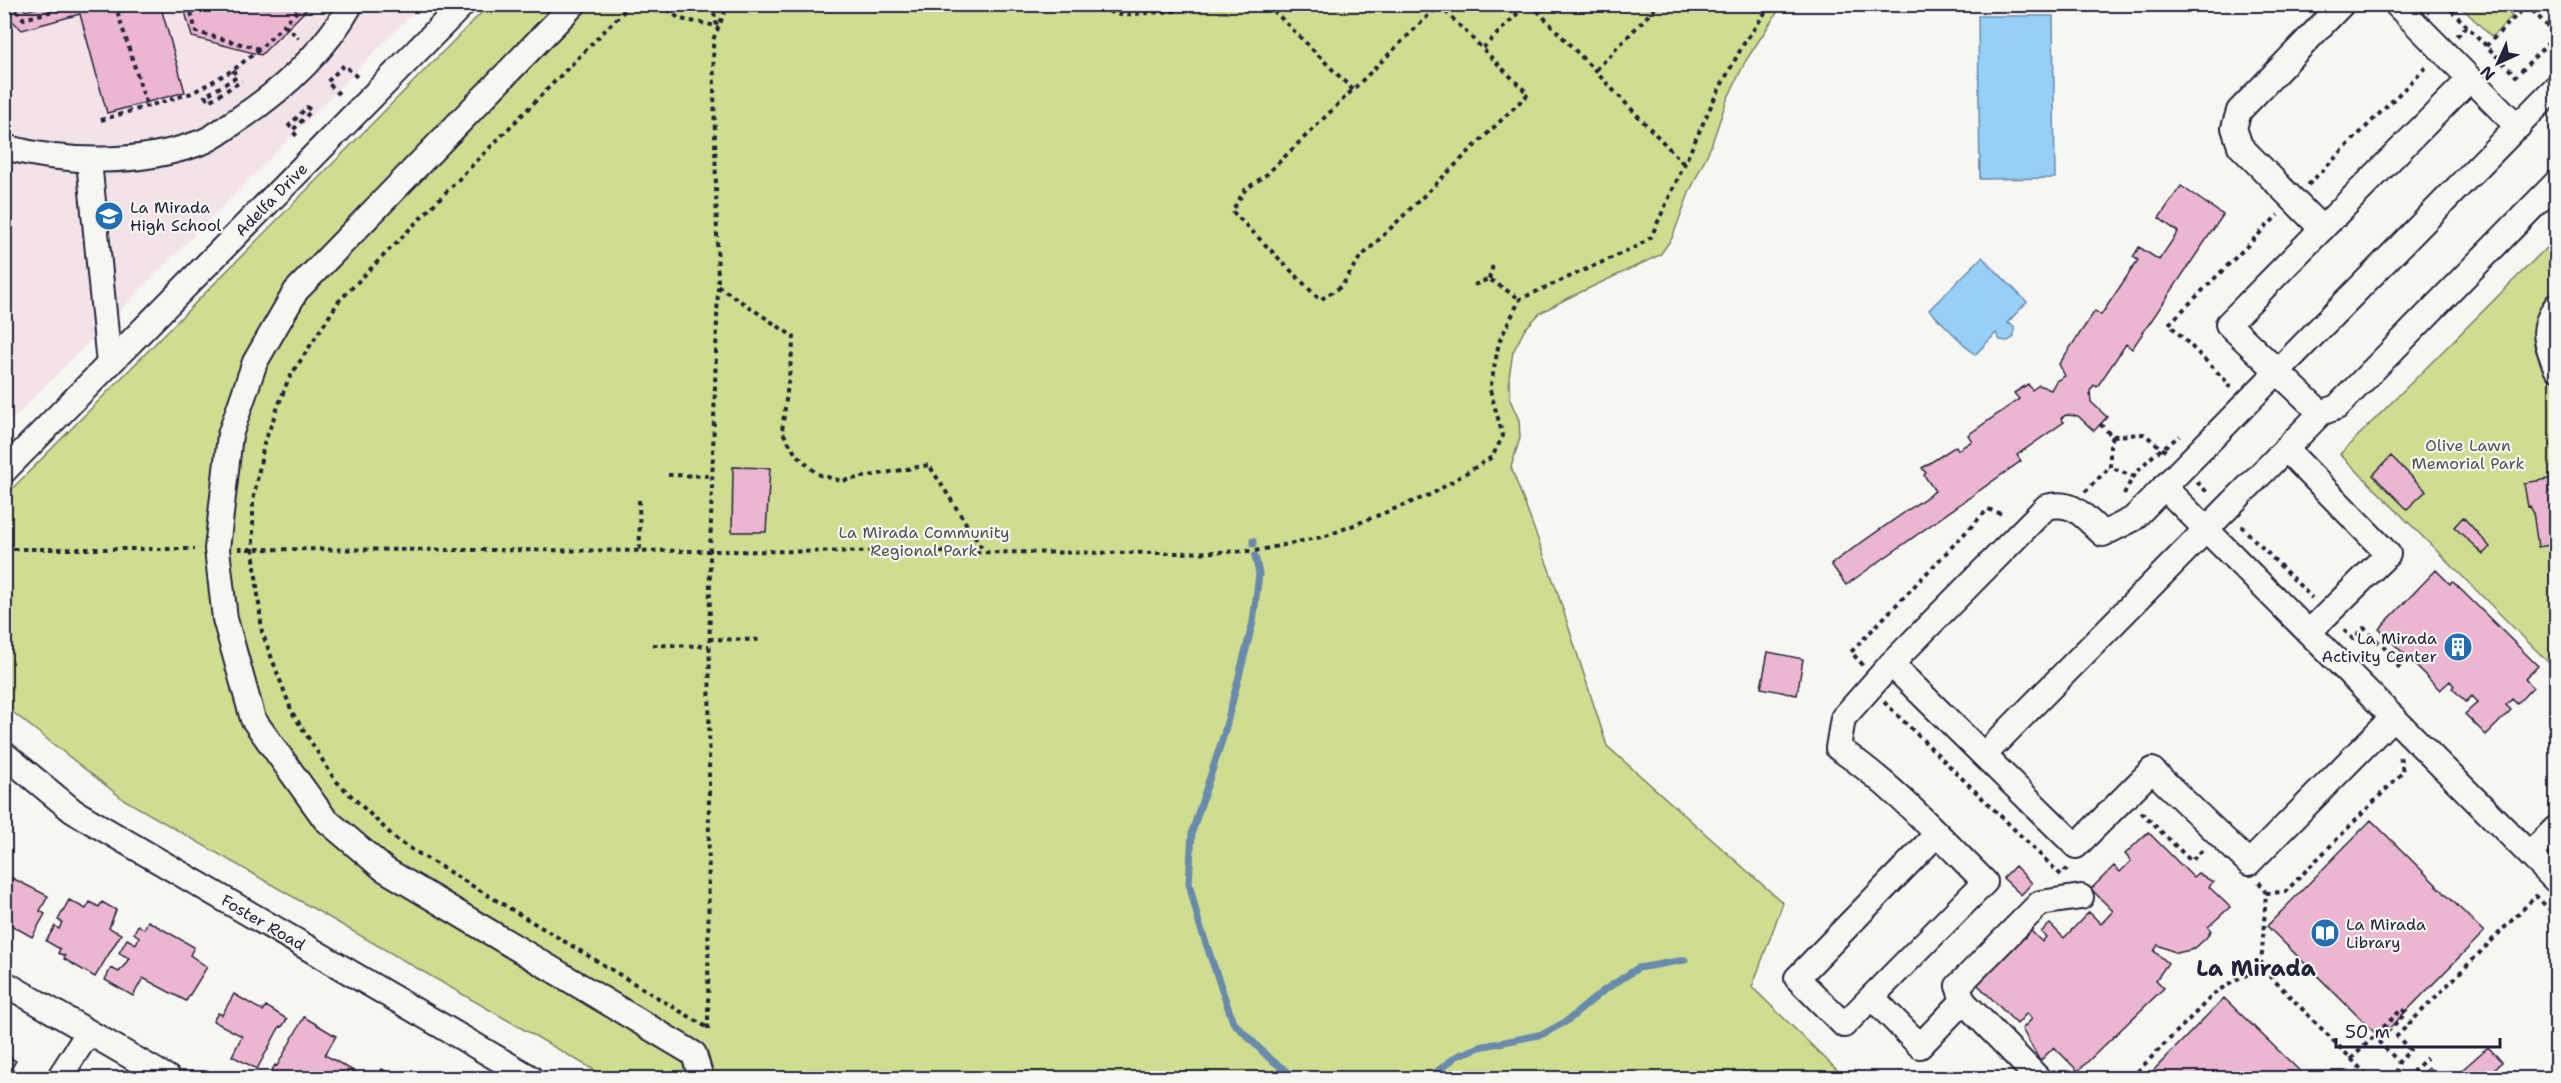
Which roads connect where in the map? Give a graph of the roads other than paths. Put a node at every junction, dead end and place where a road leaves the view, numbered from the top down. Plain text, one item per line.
1 (351, 4) edge
2 (463, 4) edge
3 (574, 4) edge
4 (2342, 4) edge
5 (2396, 4) edge
6 (2470, 79) junction
7 (2556, 87) edge
8 (2517, 127) junction
9 (4, 147) edge
10 (89, 161) junction
11 (2556, 183) edge
12 (2322, 229) junction
13 (2556, 306) edge
14 (110, 364) junction
15 (2556, 368) edge
16 (2277, 371) junction
17 (2321, 413) junction
18 (2286, 448) junction
19 (4, 471) edge
20 (2164, 487) junction
21 (2207, 530) junction
22 (2309, 632) junction
23 (1891, 664) junction
24 (2393, 717) junction
25 (4, 754) edge
26 (1984, 755) junction
27 (2556, 828) edge
28 (1937, 834) junction
29 (2530, 854) junction
30 (2556, 881) edge
31 (2081, 897) dead end
32 (4, 983) edge
33 (1872, 997) junction
34 (1963, 1001) junction
35 (88, 1033) junction
36 (59, 1078) edge
37 (168, 1078) edge
38 (531, 1078) edge
39 (701, 1078) edge
40 (2038, 1078) edge

1 - 10 street
2 - 14 street, Adelfa Drive
3 - 39 street
4 - 12 street
5 - 6 street
6 - 8 street
6 - 12 street
7 - 8 street
8 - 16 street
9 - 10 street
10 - 14 street
11 - 17 street
12 - 16 street
13 - 15 street
14 - 19 street, Adelfa Drive
16 - 17 street
16 - 20 street
17 - 18 street
18 - 21 street
18 - 22 street
20 - 21 street
20 - 23 street
21 - 22 street
21 - 26 street
22 - 24 street
23 - 26 street
23 - 28 street
24 - 26 street
24 - 29 street
25 - 38 street, Foster Road
27 - 29 street
28 - 33 street
28 - 33 street
29 - 30 street
31 - 34 street
32 - 35 street
33 - 34 street
34 - 40 street
35 - 36 street
35 - 37 street

